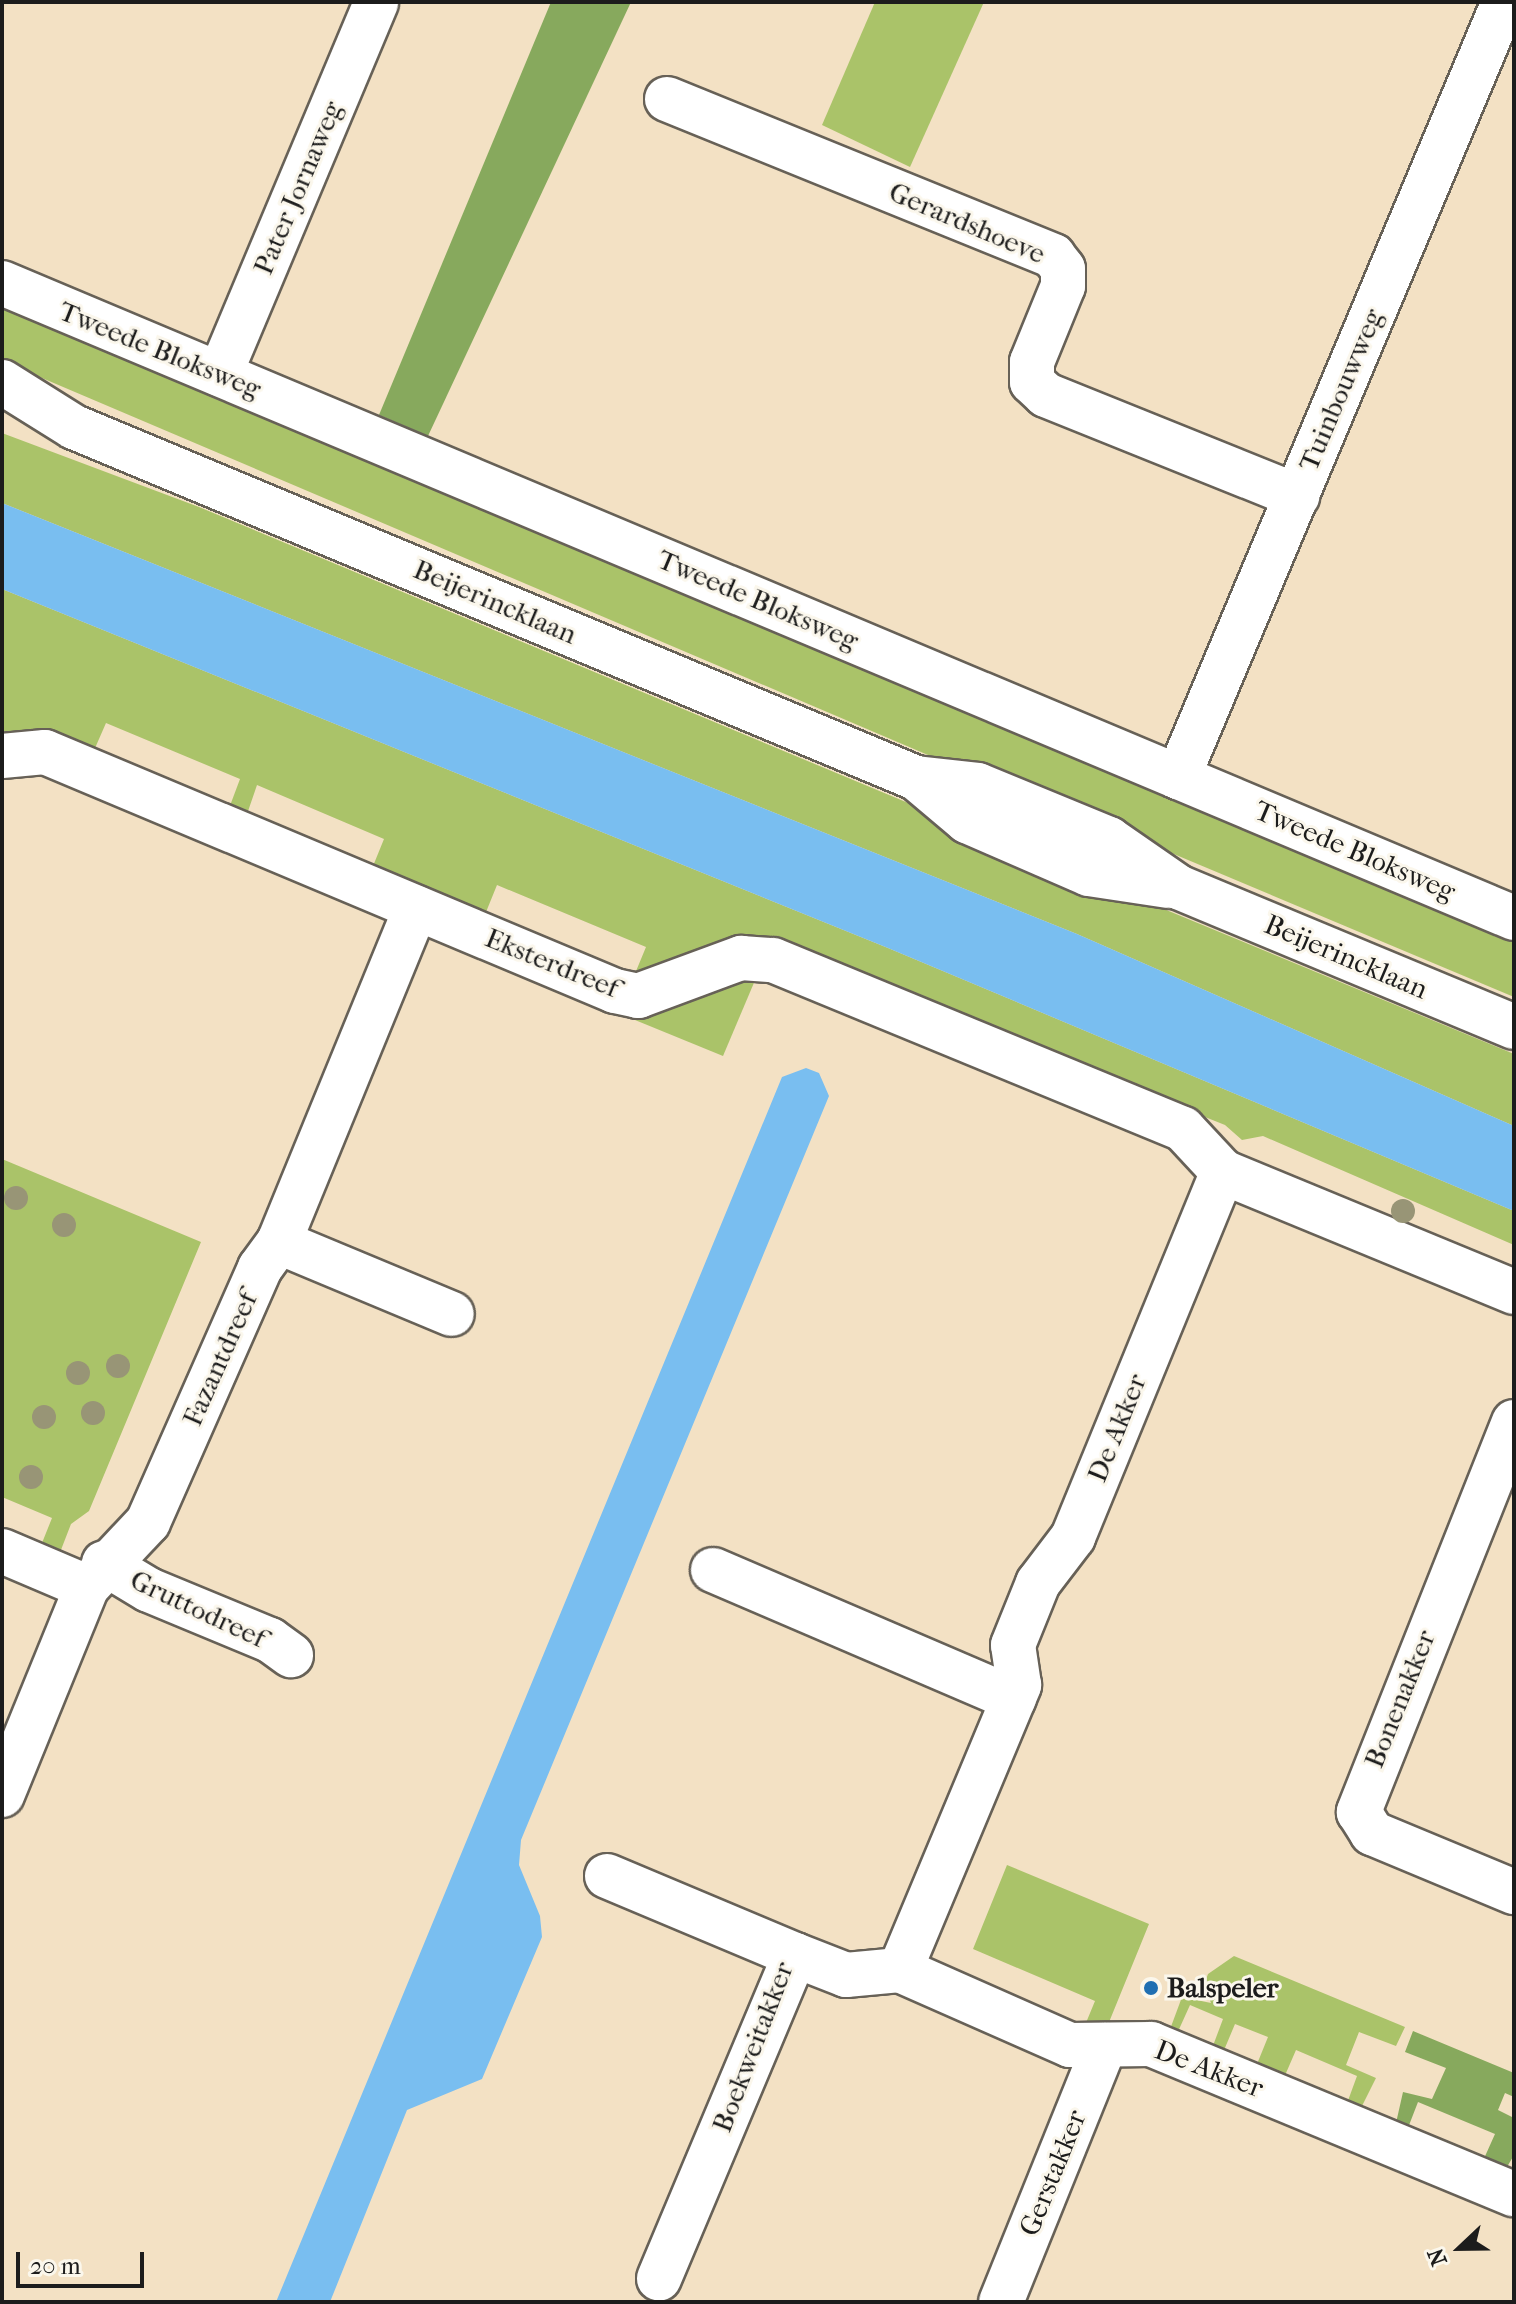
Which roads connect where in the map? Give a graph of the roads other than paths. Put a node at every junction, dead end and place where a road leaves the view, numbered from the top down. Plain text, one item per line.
1 (376, 2) edge
2 (1504, 2) edge
3 (667, 99) dead end
4 (2, 283) edge
5 (220, 374) junction
6 (2, 382) edge
7 (2, 412) edge
8 (74, 427) junction
9 (1297, 496) junction
10 (2, 756) edge
11 (1178, 777) junction
12 (416, 908) junction
13 (1514, 918) edge
14 (1514, 1027) edge
15 (1223, 1172) junction
16 (279, 1242) junction
17 (1514, 1292) edge
18 (452, 1314) dead end
19 (1514, 1422) edge
20 (2, 1551) edge
21 (713, 1570) dead end
22 (96, 1575) junction
23 (291, 1655) dead end
24 (1014, 1699) junction
25 (2, 1795) edge
26 (607, 1876) dead end
27 (1514, 1892) edge
28 (795, 1955) junction
29 (900, 1970) junction
30 (1105, 2045) junction
31 (1514, 2194) edge
32 (659, 2279) dead end
33 (1001, 2302) edge

1 - 5 street, Pater Jornaweg
2 - 9 street, Tuinbouwweg
3 - 9 street, Gerardshoeve
4 - 5 street, Tweede Bloksweg
5 - 11 street, Tweede Bloksweg
6 - 8 street, Beijerincklaan
7 - 8 street, Beijerincklaan
8 - 14 street, Beijerincklaan
9 - 11 street, Tuinbouwweg
10 - 12 street, Eksterdreef
11 - 13 street, Tweede Bloksweg
12 - 15 street, Eksterdreef
12 - 16 street, Fazantdreef
15 - 17 street
15 - 24 street, De Akker
16 - 18 street
16 - 22 street, Fazantdreef
19 - 27 street, Bonenakker
20 - 22 street
21 - 24 street
22 - 23 street, Gruttodreef
22 - 25 street
24 - 29 street, De Akker
26 - 28 street, Boekweitakker
28 - 29 street, De Akker
28 - 32 street, Boekweitakker
29 - 30 street, De Akker
30 - 31 street, De Akker
30 - 33 street, Gerstakker

